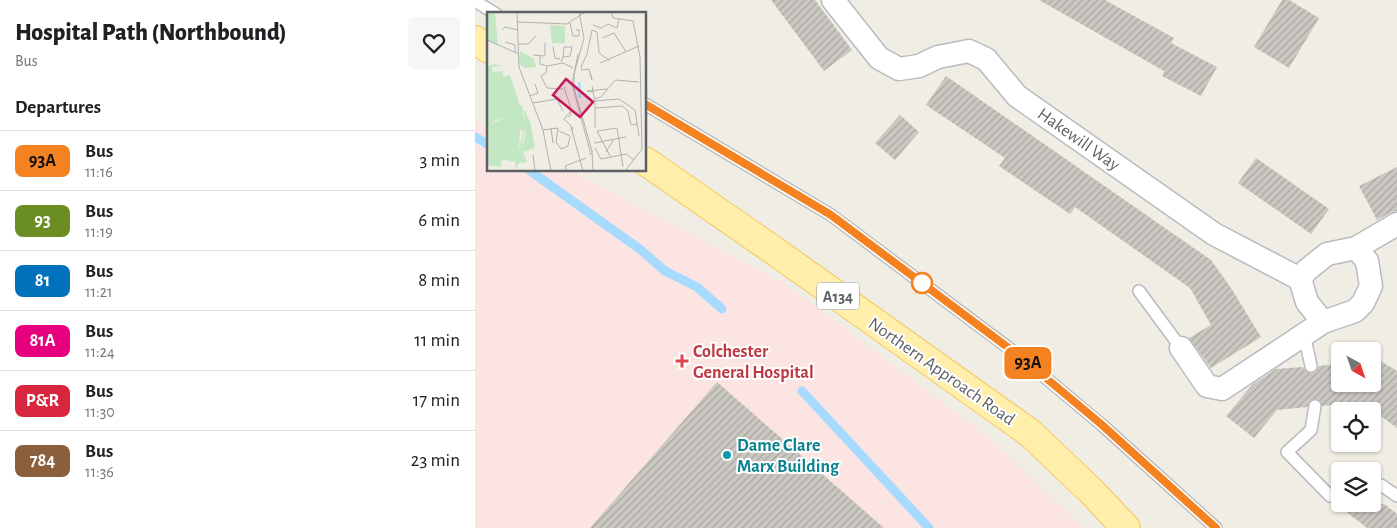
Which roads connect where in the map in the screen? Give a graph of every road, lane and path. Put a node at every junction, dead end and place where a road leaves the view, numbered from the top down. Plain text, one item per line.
1 (833, 0) edge
2 (475, 1) edge
3 (493, 12) edge
4 (475, 40) edge
5 (487, 49) edge
6 (646, 105) edge
7 (646, 162) edge
8 (1397, 224) edge
9 (1356, 248) junction
10 (1300, 279) junction
11 (1139, 291) dead end
12 (1323, 322) junction
13 (1304, 334) junction
14 (1181, 348) joint
15 (1311, 366) dead end
16 (1315, 406) dead end
17 (1381, 485) dead end
18 (1330, 496) dead end
19 (1397, 496) edge
20 (1126, 528) edge
21 (1216, 528) edge

1 - 10 street, Hakewill Way
2 - 3 lane
4 - 5 main road
6 - 21 lane
7 - 20 main road, Northern Approach Road / A134
8 - 9 street
9 - 10 street
9 - 12 street
10 - 12 street
11 - 14 lane
12 - 13 street
13 - 14 street
13 - 15 lane
16 - 18 lane
17 - 19 lane

